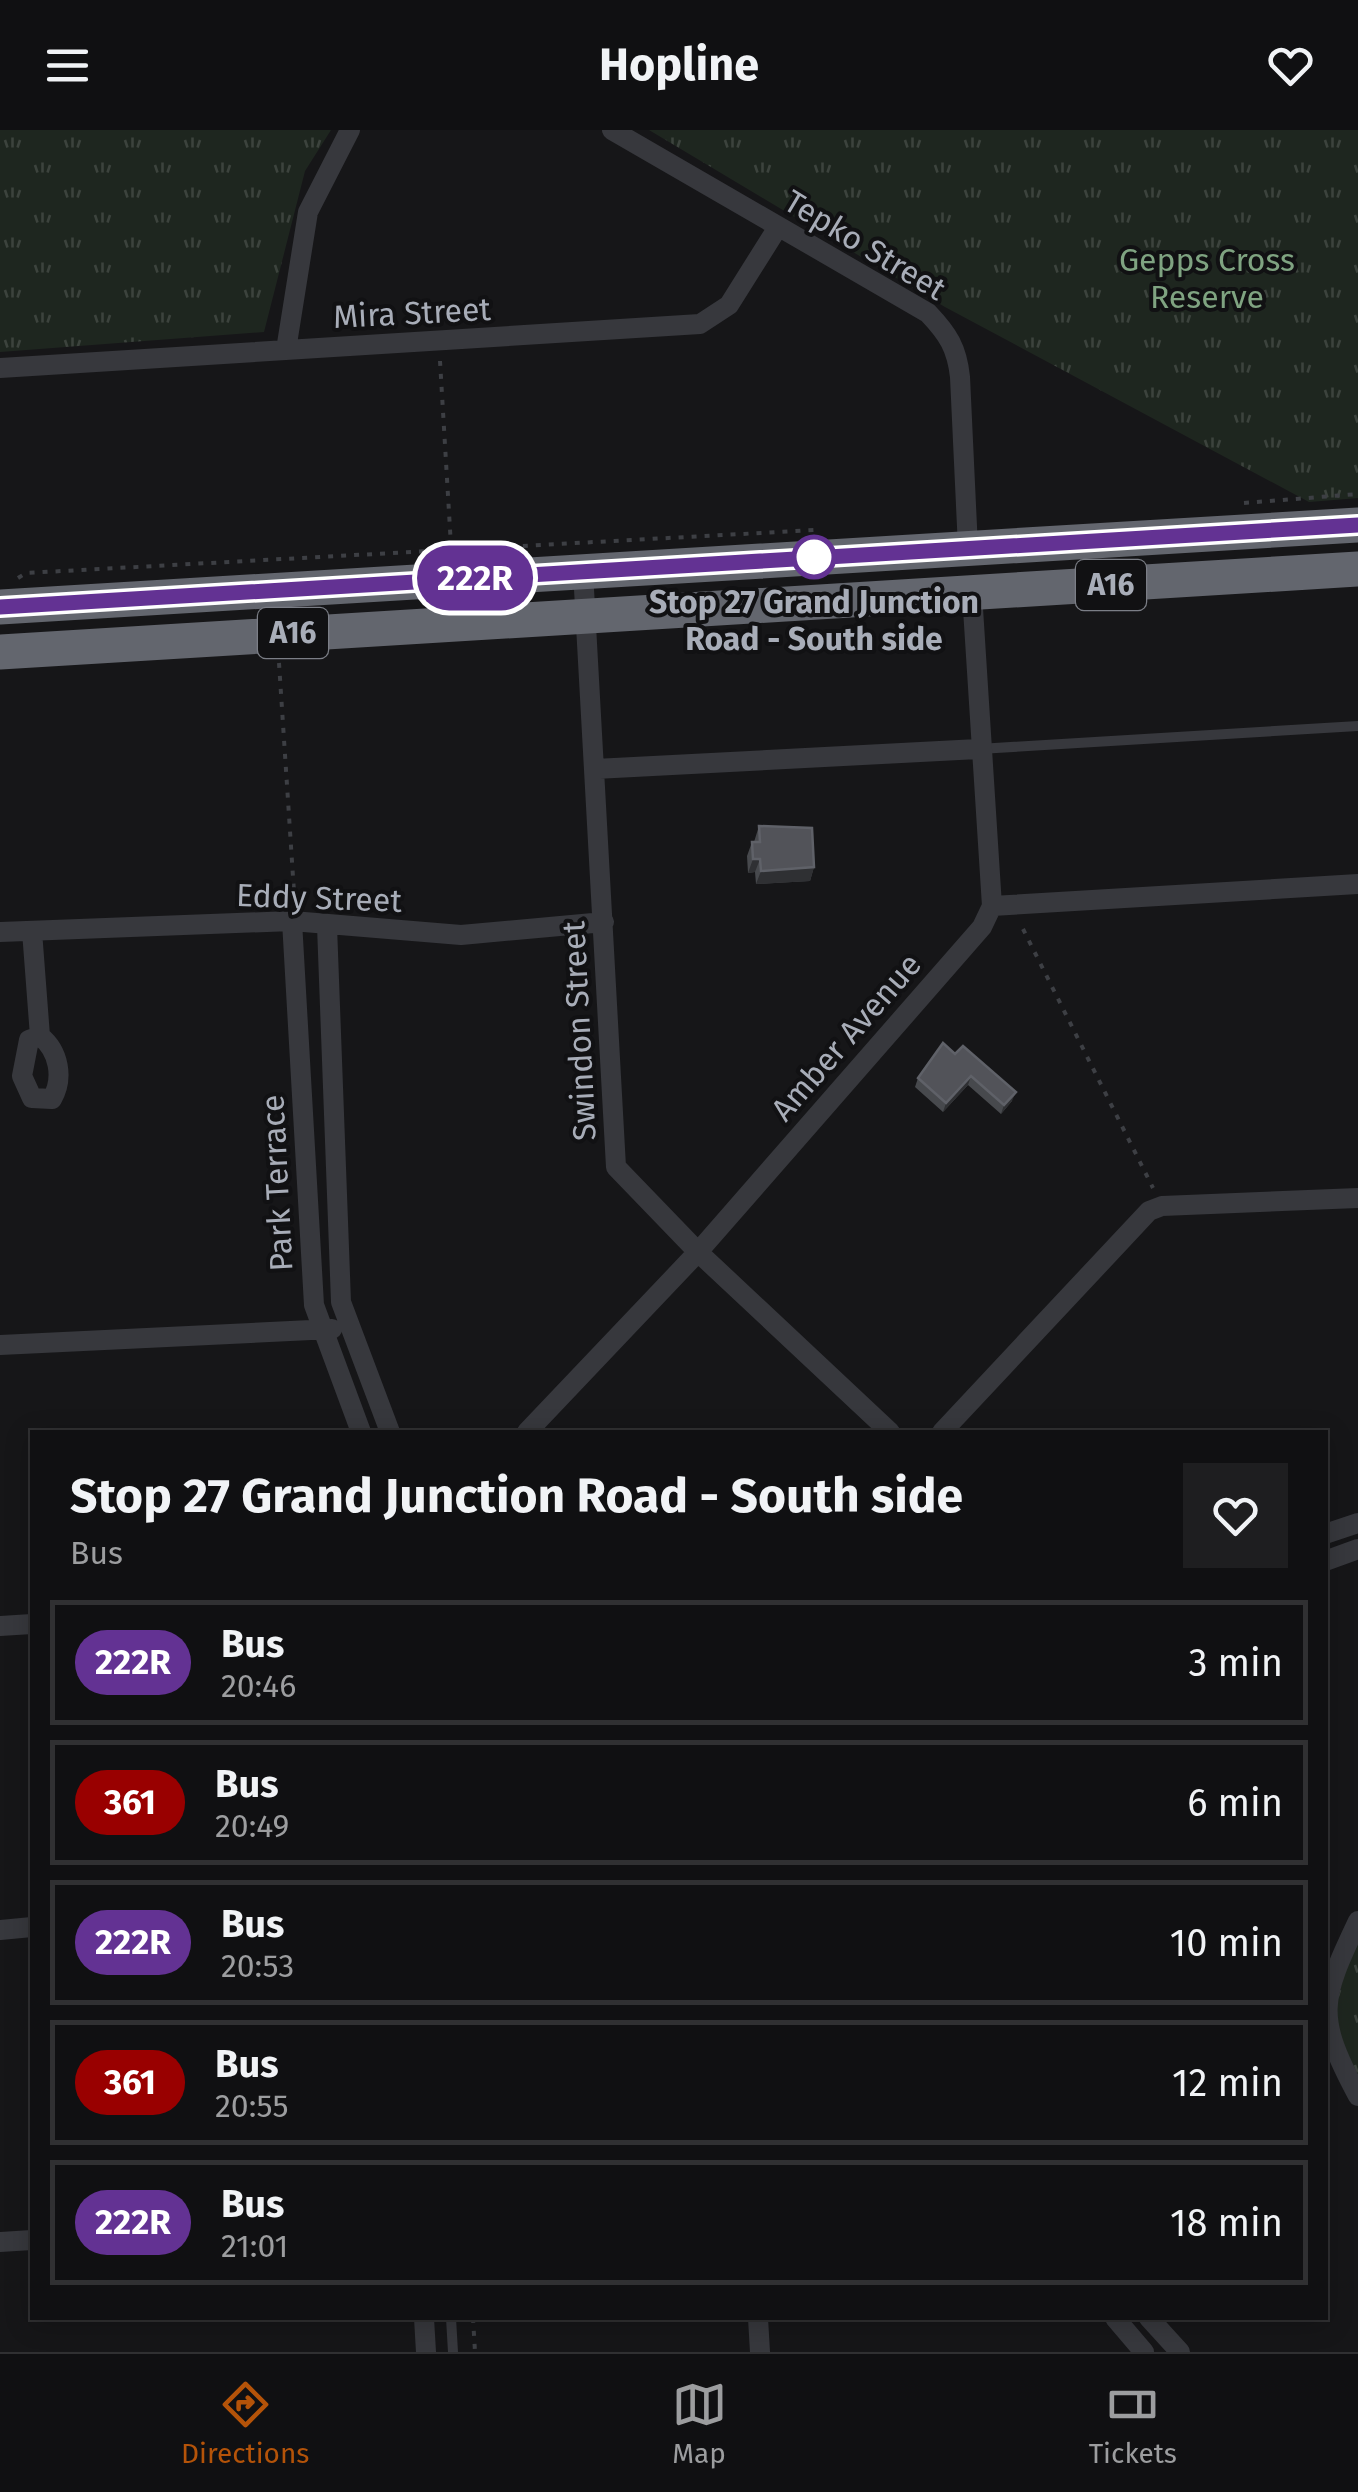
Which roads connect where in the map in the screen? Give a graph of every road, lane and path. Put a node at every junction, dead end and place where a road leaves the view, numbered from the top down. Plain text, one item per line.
1 (350, 130) edge
2 (612, 130) edge
3 (778, 227) junction
4 (438, 341) junction
5 (286, 350) junction
6 (0, 368) edge
7 (1358, 526) edge
8 (822, 530) dead end
9 (968, 548) junction
10 (452, 564) junction
11 (1358, 569) edge
12 (583, 572) junction
13 (972, 593) junction
14 (4, 596) edge
15 (586, 615) junction
16 (0, 652) edge
17 (278, 656) dead end
18 (1358, 726) edge
19 (978, 749) junction
20 (595, 770) junction
21 (1358, 884) edge
22 (294, 892) dead end
23 (992, 906) junction
24 (292, 921) junction
25 (604, 922) junction
26 (327, 926) junction
27 (1022, 929) dead end
28 (32, 931) junction
29 (0, 932) edge
30 (40, 1036) dead end
31 (1358, 1198) edge
32 (1162, 1206) junction
33 (698, 1252) junction
34 (349, 1325) junction
35 (322, 1331) junction
36 (0, 1344) edge
37 (360, 1430) edge
38 (389, 1430) edge
39 (529, 1430) edge
40 (888, 1430) edge
41 (944, 1430) edge
42 (1358, 1523) edge
43 (1328, 1533) edge
44 (1358, 1549) edge
45 (1328, 1560) edge
46 (30, 1624) edge
47 (0, 1626) edge
48 (1358, 1922) edge
49 (30, 1927) edge
50 (0, 1930) edge
51 (1328, 1984) edge
52 (1328, 2041) edge
53 (1358, 2096) edge
54 (30, 2240) edge
55 (0, 2242) edge
56 (473, 2320) edge
57 (758, 2320) edge
58 (1117, 2320) edge
59 (1151, 2320) edge
60 (424, 2323) edge
61 (452, 2323) edge
62 (426, 2352) edge
63 (453, 2352) edge
64 (475, 2352) edge
65 (760, 2352) edge
66 (1144, 2352) edge
67 (1180, 2352) edge

1 - 5 street
2 - 3 street, Tepko Street
3 - 4 street, Mira Street
3 - 9 street, Tepko Street
4 - 5 street, Mira Street
4 - 10 path
5 - 6 street, Mira Street
7 - 9 highway, A16
8 - 10 path
9 - 12 highway, A16
10 - 12 highway, A16
10 - 14 highway, A16
10 - 14 path
11 - 13 highway, A16
12 - 15 street, Swindon Street
13 - 15 highway, A16
13 - 19 street
15 - 16 highway, A16
15 - 20 street, Swindon Street
17 - 22 path
18 - 19 lane
19 - 20 street
19 - 23 street
20 - 25 street, Swindon Street
21 - 23 street
23 - 33 street, Amber Avenue
24 - 26 street, Eddy Street
24 - 28 street, Eddy Street
24 - 35 street, Park Terrace
25 - 26 street, Eddy Street
25 - 33 street, Swindon Street
26 - 34 street, Park Terrace
27 - 32 path
28 - 29 street, Eddy Street
28 - 30 street
31 - 32 street
32 - 41 street
33 - 39 street, Amber Avenue
33 - 40 street, Swindon Street
34 - 35 street
34 - 38 street, Park Terrace
35 - 36 street
35 - 37 street, Park Terrace
42 - 43 street
44 - 45 street
46 - 47 street
48 - 51 street
49 - 50 street
52 - 53 street
54 - 55 street
56 - 64 path
57 - 65 street
58 - 66 street
59 - 67 street
60 - 61 lane
60 - 62 street
61 - 63 lane

